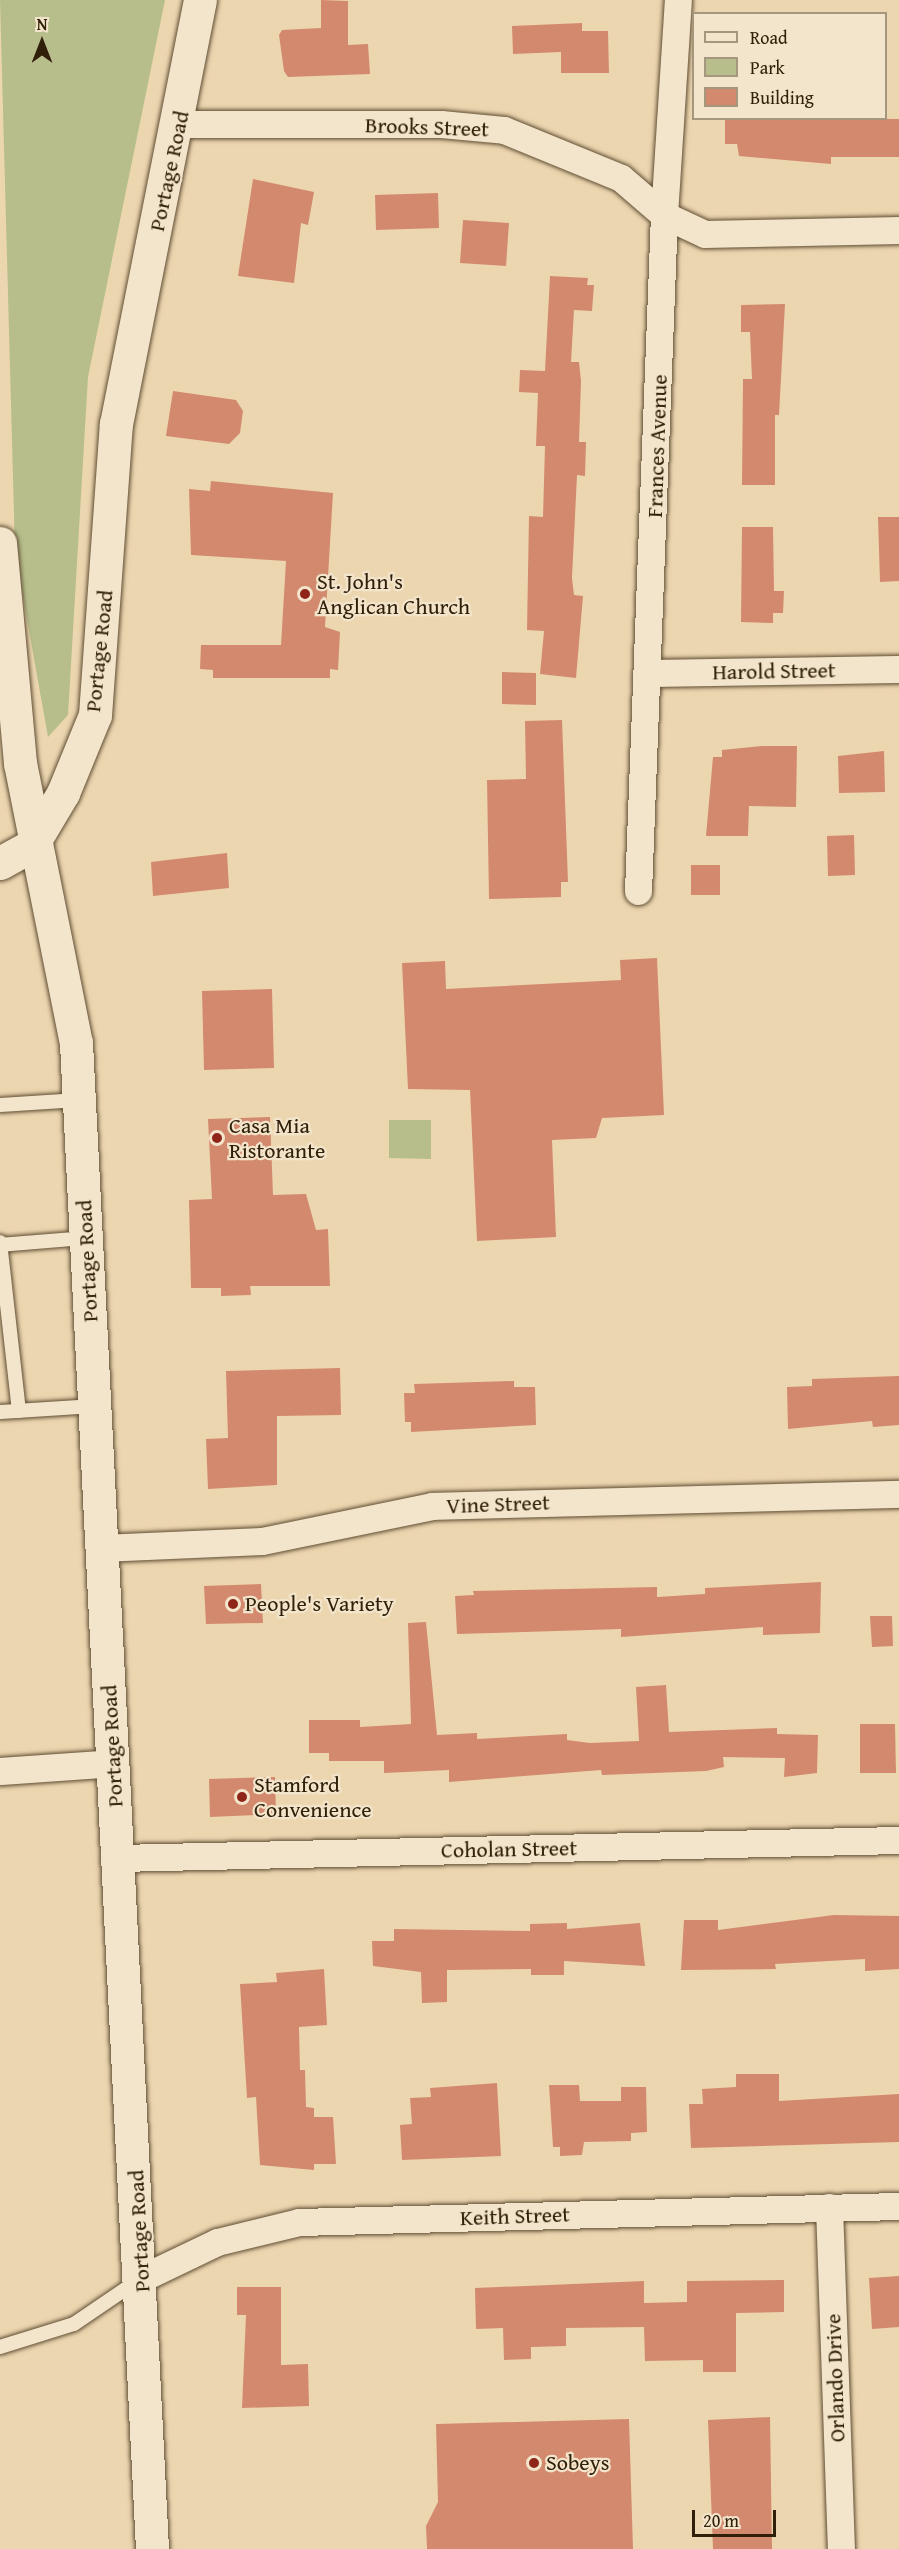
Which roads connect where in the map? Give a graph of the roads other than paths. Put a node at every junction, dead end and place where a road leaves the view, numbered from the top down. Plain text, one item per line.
1 (200, 0) edge
2 (678, 0) edge
3 (179, 124) junction
4 (664, 215) junction
5 (899, 230) edge
6 (0, 543) edge
7 (899, 669) edge
8 (649, 673) junction
9 (32, 845) junction
10 (0, 863) edge
11 (638, 891) dead end
12 (79, 1100) junction
13 (0, 1105) edge
14 (86, 1238) junction
15 (0, 1244) edge
16 (95, 1406) junction
17 (19, 1411) junction
18 (0, 1412) edge
19 (899, 1494) edge
20 (101, 1548) junction
21 (112, 1763) junction
22 (0, 1772) edge
23 (899, 1840) edge
24 (118, 1858) junction
25 (899, 2206) edge
26 (830, 2207) junction
27 (142, 2278) junction
28 (0, 2347) edge
29 (152, 2549) edge
30 (841, 2549) edge

1 - 3 main road, Portage Road
2 - 4 street, Frances Avenue
3 - 4 street, Brooks Street
3 - 9 main road, Portage Road
4 - 5 street, Brooks Street
4 - 8 street, Frances Avenue
6 - 9 main road
7 - 8 street, Harold Street
8 - 11 street, Frances Avenue
9 - 10 main road
9 - 12 main road, Portage Road
12 - 13 lane
12 - 14 main road, Portage Road
14 - 15 lane
14 - 16 main road, Portage Road
15 - 17 lane
16 - 17 lane
16 - 20 main road, Portage Road
17 - 18 lane
19 - 20 street, Vine Street
20 - 21 main road, Portage Road
21 - 22 street
21 - 24 main road, Portage Road
23 - 24 street, Coholan Street
24 - 27 main road, Portage Road
25 - 26 street, Keith Street
26 - 27 street, Keith Street
26 - 30 street, Orlando Drive
27 - 28 lane
27 - 29 main road, Portage Road

